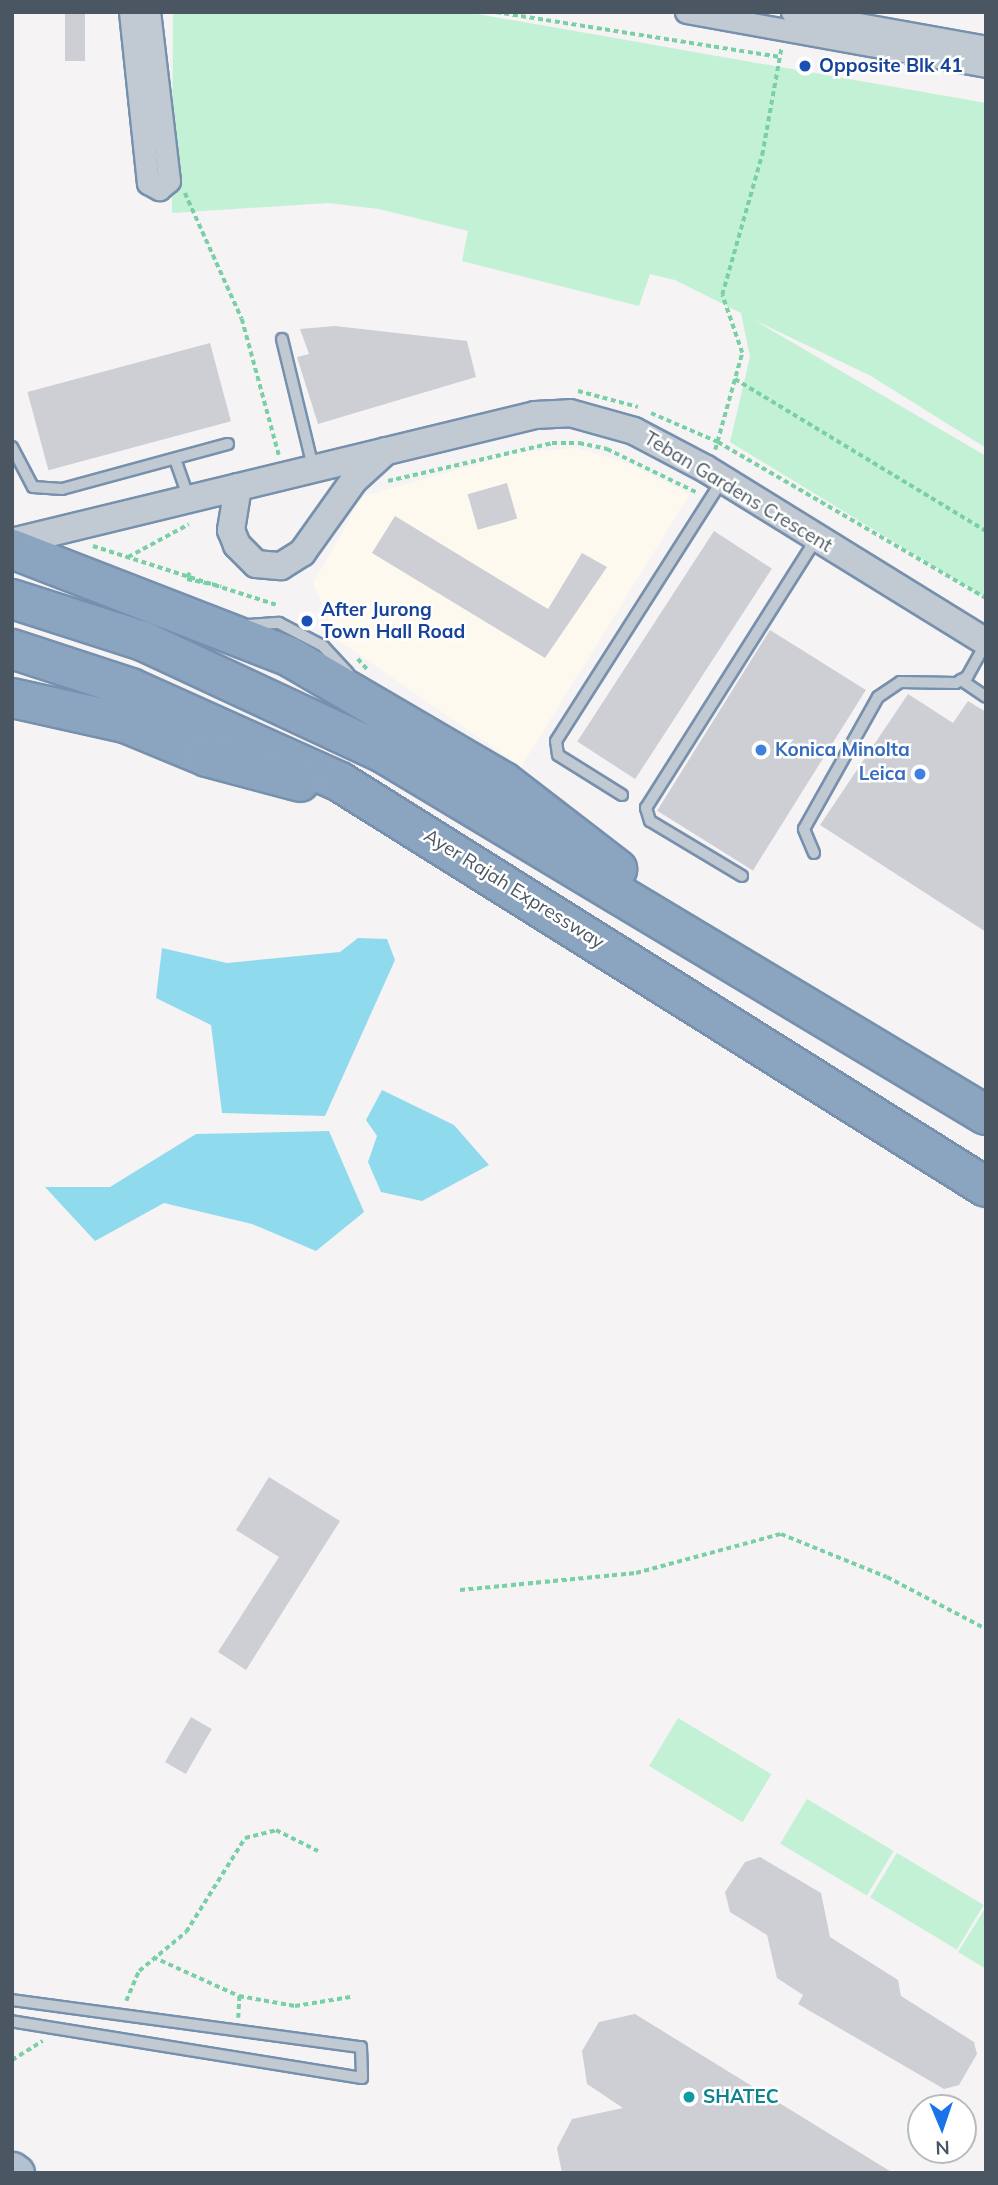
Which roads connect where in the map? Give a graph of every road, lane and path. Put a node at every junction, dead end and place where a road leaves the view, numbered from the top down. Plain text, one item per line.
1 (130, 12) edge
2 (149, 12) edge
3 (496, 12) edge
4 (686, 12) edge
5 (788, 21) edge
6 (986, 47) edge
7 (780, 57) junction
8 (986, 66) edge
9 (169, 181) junction
10 (282, 339) dead end
11 (735, 379) junction
12 (718, 442) junction
13 (228, 444) dead end
14 (12, 447) edge
15 (387, 450) junction
16 (175, 458) junction
17 (281, 464) dead end
18 (313, 467) junction
19 (713, 483) junction
20 (377, 485) dead end
21 (238, 487) junction
22 (194, 509) junction
23 (986, 531) edge
24 (59, 535) junction
25 (817, 538) junction
26 (12, 542) edge
27 (12, 549) edge
28 (128, 557) junction
29 (190, 573) junction
30 (221, 586) dead end
31 (986, 598) edge
32 (12, 599) edge
33 (277, 605) dead end
34 (986, 643) edge
35 (12, 649) edge
36 (961, 680) junction
37 (986, 697) edge
38 (19, 702) edge
39 (340, 782) junction
40 (622, 795) dead end
41 (814, 853) dead end
42 (742, 876) dead end
43 (764, 981) junction
44 (986, 1115) edge
45 (986, 1187) edge
46 (460, 1590) dead end
47 (986, 1629) edge
48 (318, 1851) dead end
49 (153, 1957) junction
50 (239, 1996) junction
51 (350, 1997) dead end
52 (12, 2000) edge
53 (124, 2012) junction
54 (12, 2021) edge
55 (65, 2030) junction
56 (238, 2031) junction
57 (12, 2060) edge

1 - 9 street
2 - 9 street
3 - 7 path
4 - 5 street
5 - 6 street
5 - 7 path
5 - 8 street
7 - 11 path
9 - 17 path
10 - 18 lane
11 - 12 path
11 - 23 path
12 - 19 path
12 - 31 path
13 - 16 lane
14 - 16 lane
15 - 18 street, Teban Gardens Crescent
15 - 19 street, Teban Gardens Crescent
15 - 21 street, Teban Gardens Crescent
16 - 22 lane
18 - 21 street, Teban Gardens Crescent
19 - 20 path
19 - 25 street, Teban Gardens Crescent
19 - 40 lane
21 - 22 street
22 - 24 street
22 - 28 path
24 - 26 street
24 - 28 path
25 - 34 street, Teban Gardens Crescent
25 - 42 lane
27 - 43 highway
28 - 29 path
29 - 30 path
29 - 33 path
32 - 43 highway
34 - 36 lane
35 - 39 highway, Ayer Rajah Expressway
36 - 37 lane
36 - 41 lane
38 - 39 highway
39 - 45 highway, Ayer Rajah Expressway
43 - 44 highway
46 - 47 path
48 - 49 path
49 - 50 path
49 - 53 path
50 - 51 path
50 - 56 path
52 - 53 lane
53 - 56 lane
54 - 55 lane
55 - 56 lane
55 - 57 path

